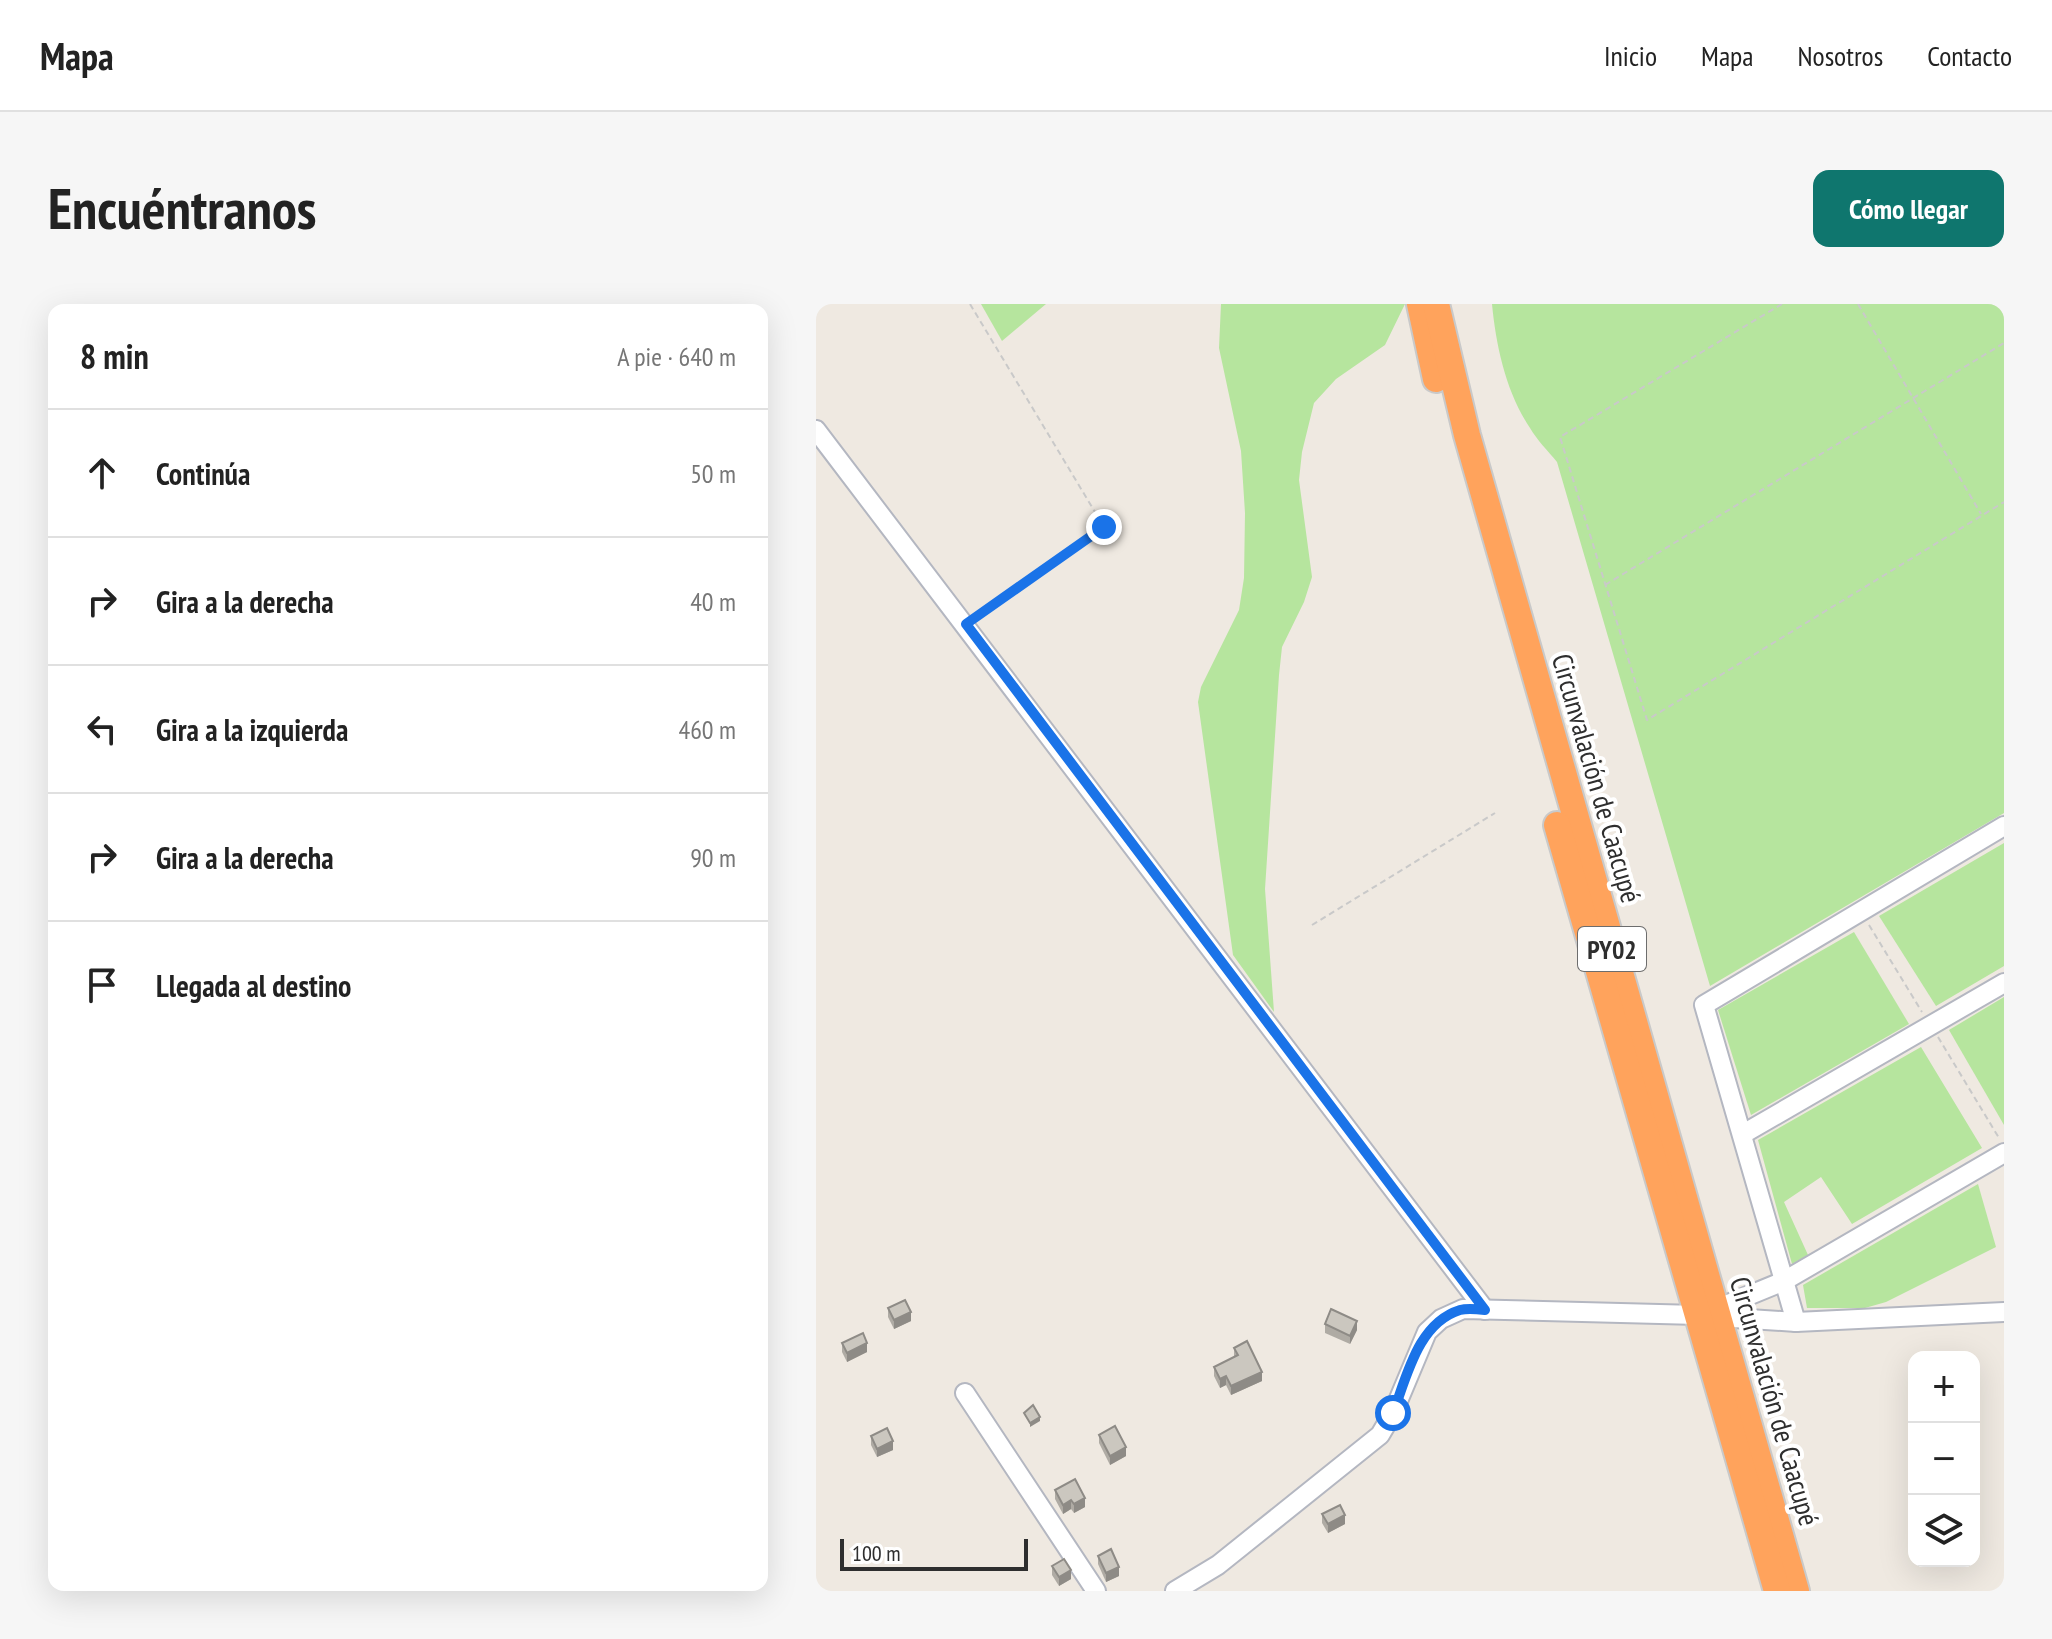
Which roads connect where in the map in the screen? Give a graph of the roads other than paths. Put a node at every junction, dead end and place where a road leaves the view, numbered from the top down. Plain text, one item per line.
1 (1420, 304) edge
2 (1436, 304) edge
3 (816, 430) edge
4 (2004, 826) edge
5 (2004, 983) edge
6 (1743, 1134) junction
7 (2004, 1153) edge
8 (1784, 1281) junction
9 (1485, 1310) junction
10 (2004, 1312) edge
11 (1711, 1314) junction
12 (1796, 1322) junction
13 (965, 1393) dead end
14 (1203, 1583) edge
15 (1096, 1591) edge
16 (1175, 1591) edge
17 (1777, 1591) edge
18 (1796, 1591) edge

1 - 11 highway, Circunvalación de Caacupé / PY02
2 - 11 highway, Circunvalación de Caacupé / PY02
3 - 9 street
4 - 6 street
5 - 6 street
6 - 8 street
7 - 8 street
8 - 11 street
8 - 12 street
9 - 11 street
9 - 14 street
10 - 12 street
11 - 12 street
11 - 17 highway, Circunvalación de Caacupé / PY02
11 - 18 highway, Circunvalación de Caacupé / PY02
13 - 15 street
14 - 16 street

